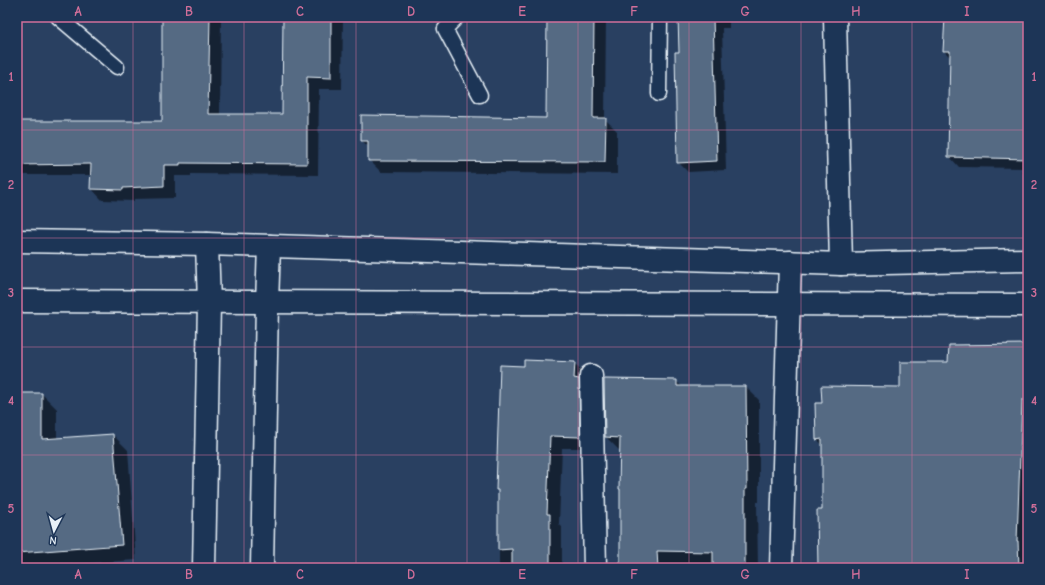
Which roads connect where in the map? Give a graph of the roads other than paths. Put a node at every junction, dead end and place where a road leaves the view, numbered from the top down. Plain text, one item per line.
1 (58, 17) edge
2 (457, 17) edge
3 (660, 17) edge
4 (835, 17) edge
5 (117, 67) dead end
6 (659, 94) dead end
7 (480, 95) dead end
8 (17, 241) edge
9 (207, 244) junction
10 (269, 246) junction
11 (1028, 260) edge
12 (790, 262) junction
13 (841, 264) junction
14 (17, 302) edge
15 (208, 303) junction
16 (267, 303) junction
17 (788, 303) junction
18 (1028, 305) edge
19 (591, 376) dead end
20 (204, 568) edge
21 (262, 568) edge
22 (594, 568) edge
23 (781, 568) edge

1 - 5 lane
2 - 7 lane
3 - 6 lane
4 - 13 street
8 - 9 street
9 - 10 street
9 - 15 street
10 - 12 street
10 - 16 street
11 - 13 street
12 - 13 street
12 - 17 street
14 - 15 street
15 - 16 street
15 - 20 street
16 - 17 street
16 - 21 street
17 - 18 street
17 - 23 street
19 - 22 street

